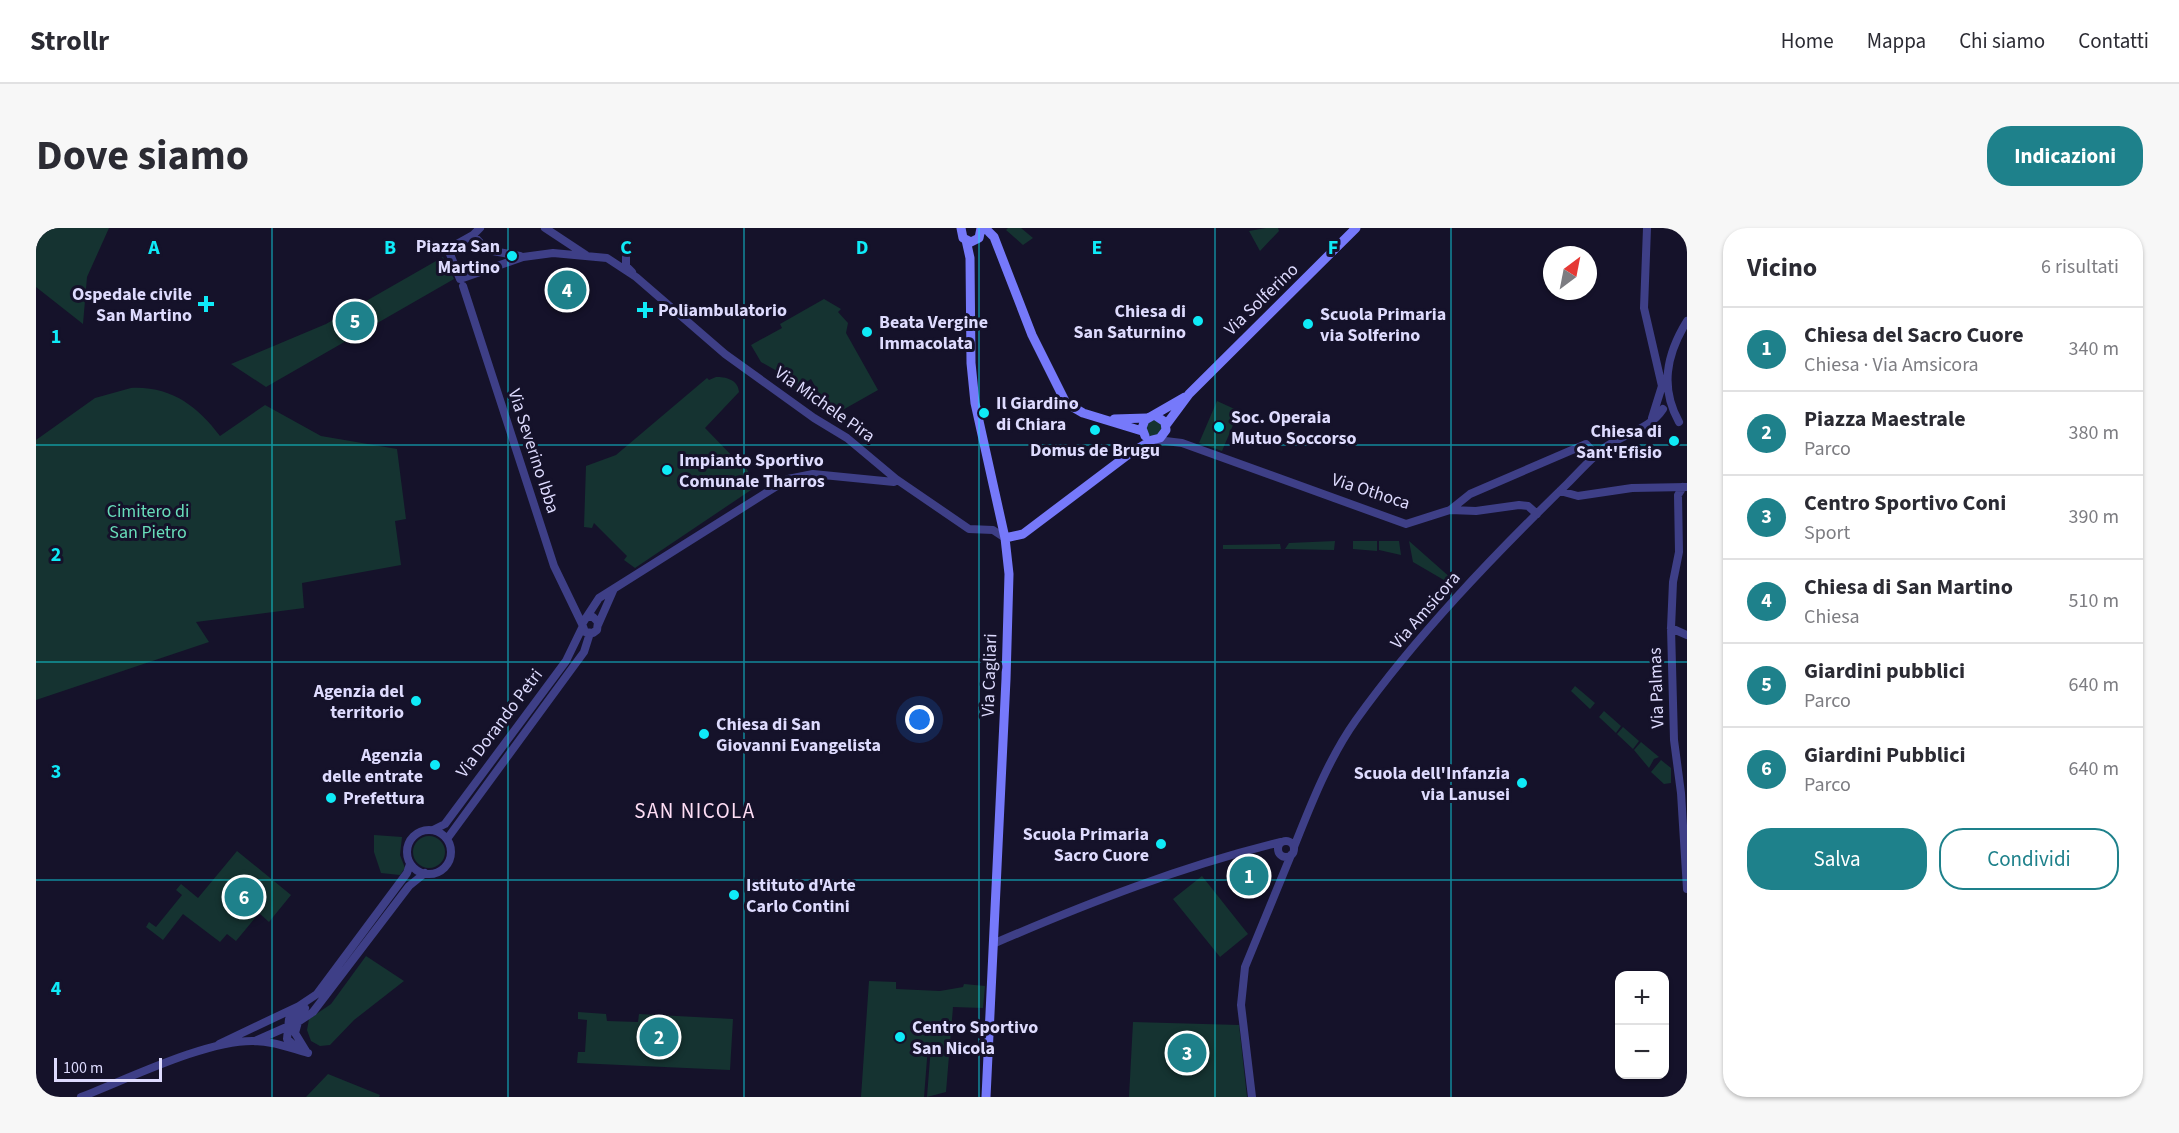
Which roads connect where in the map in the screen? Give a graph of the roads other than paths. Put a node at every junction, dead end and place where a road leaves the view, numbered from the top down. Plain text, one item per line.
1 (480, 228) edge
2 (545, 228) edge
3 (962, 228) edge
4 (1356, 228) edge
5 (1647, 228) edge
6 (980, 234) edge
7 (473, 236) junction
8 (557, 237) junction
9 (966, 240) junction
10 (553, 253) junction
11 (523, 256) junction
12 (589, 256) junction
13 (626, 257) dead end
14 (970, 258) junction
15 (636, 277) junction
16 (463, 286) dead end
17 (1687, 321) edge
18 (1663, 382) junction
19 (1189, 394) junction
20 (1664, 404) junction
21 (1151, 417) junction
22 (1108, 420) junction
23 (1166, 427) junction
24 (1687, 428) edge
25 (1143, 431) junction
26 (1155, 440) junction
27 (1181, 442) junction
28 (1129, 454) junction
29 (1596, 455) junction
30 (896, 479) junction
31 (1685, 487) edge
32 (1560, 491) junction
33 (1450, 510) junction
34 (1537, 514) junction
35 (1005, 538) junction
36 (613, 591) junction
37 (598, 625) junction
38 (585, 626) junction
39 (1671, 628) junction
40 (1687, 635) edge
41 (433, 830) junction
42 (447, 839) junction
43 (1285, 848) junction
44 (410, 864) junction
45 (425, 873) junction
46 (1687, 889) edge
47 (995, 943) junction
48 (317, 994) junction
49 (298, 1022) junction
50 (288, 1026) junction
51 (243, 1033) junction
52 (255, 1041) junction
53 (219, 1044) junction
54 (308, 1053) junction
55 (81, 1097) edge
56 (986, 1097) edge
57 (1252, 1097) edge

1 - 7 street
2 - 8 street
3 - 9 main road, Via Cagliari
4 - 19 main road, Via Solferino
5 - 18 street
6 - 9 main road
6 - 14 main road, Via Cagliari
6 - 22 main road
7 - 11 street
7 - 11 street
8 - 10 street
8 - 12 street
9 - 14 main road, Via Cagliari
10 - 11 street
10 - 12 street
12 - 15 street, Via Michele Pira
13 - 15 street, Via Michele Pira
14 - 35 main road, Via Cagliari
15 - 30 street, Via Michele Pira
16 - 38 street, Via Severino Ibba
17 - 18 street
18 - 20 street
19 - 21 main road, Via Solferino
19 - 23 main road, Via Solferino
20 - 24 street
20 - 29 street, Via Amsicora
21 - 22 main road
21 - 23 main road
21 - 25 main road
22 - 25 main road
23 - 26 main road, Via Solferino
23 - 27 street, Via Othoca
25 - 26 main road
25 - 28 main road
26 - 27 street, Via Othoca
26 - 28 main road, Via Solferino
27 - 33 street, Via Othoca
28 - 35 main road
29 - 32 street, Via Amsicora
29 - 33 street, Via Othoca
30 - 35 street, Via Michele Pira
30 - 36 street
31 - 32 street
31 - 39 street, Via Palmas
32 - 34 street, Via Amsicora
33 - 34 street
34 - 43 street, Via Amsicora
35 - 47 main road, Via Cagliari
36 - 37 street
36 - 38 street
37 - 38 street
37 - 38 street
38 - 41 street, Via Dorando Petri
38 - 42 street, Via Dorando Petri
39 - 40 street
39 - 46 street, Via Palmas
41 - 42 street
41 - 44 street
42 - 45 street
43 - 47 street
43 - 57 street
44 - 45 street
44 - 48 street
45 - 49 street
47 - 56 main road, Via Cagliari
48 - 50 street
48 - 51 street
49 - 50 street
49 - 54 street
50 - 51 street
50 - 52 street
50 - 54 street
51 - 53 street
52 - 53 street
52 - 54 street
53 - 55 street

